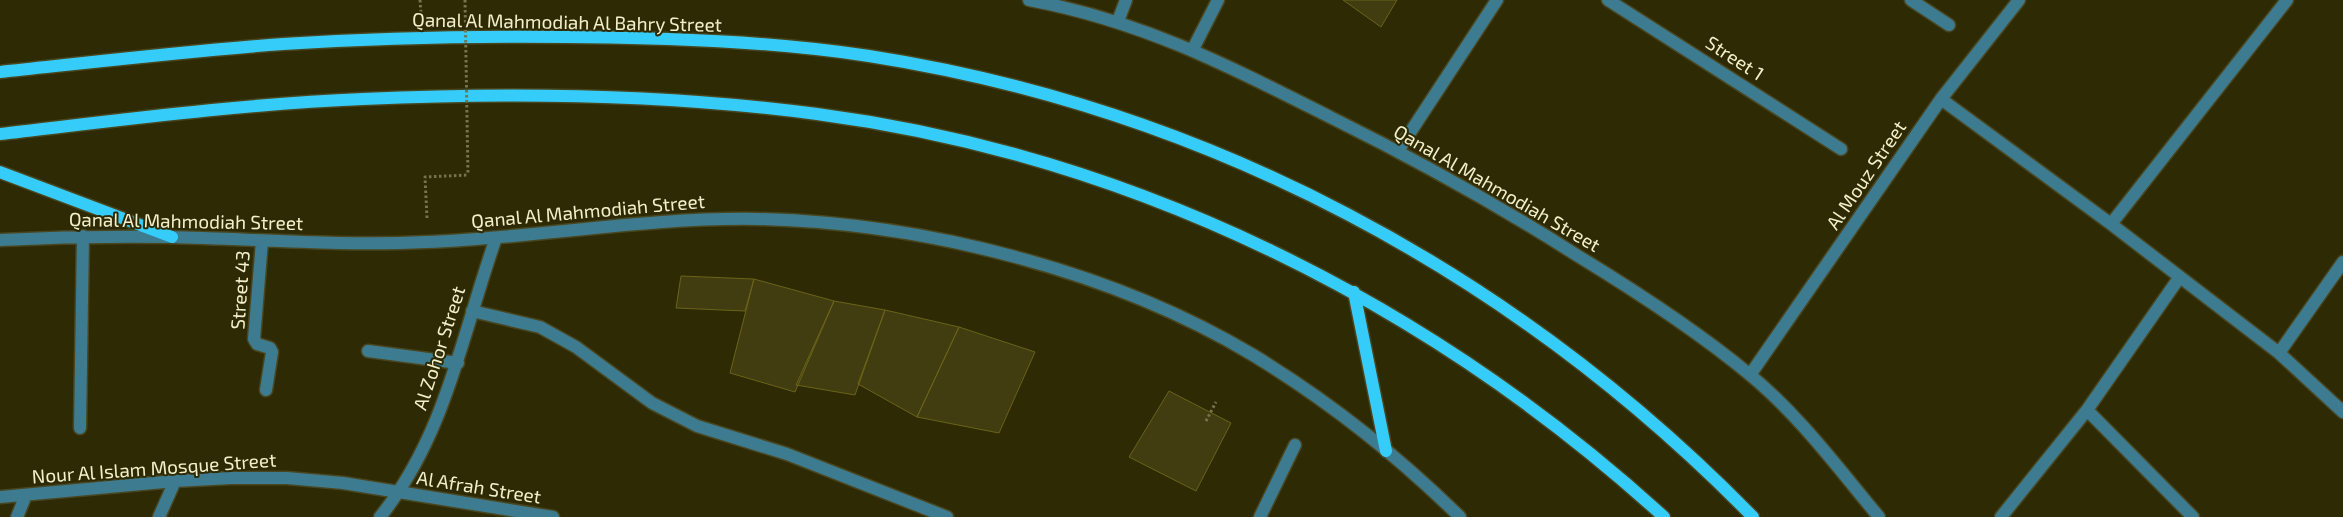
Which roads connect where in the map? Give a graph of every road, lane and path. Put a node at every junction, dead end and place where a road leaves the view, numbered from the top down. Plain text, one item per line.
1 (466, 0) edge
2 (1029, 0) edge
3 (1126, 0) edge
4 (1218, 0) edge
5 (1497, 0) edge
6 (1608, 0) edge
7 (1911, 0) edge
8 (2019, 0) edge
9 (2287, 0) edge
10 (1118, 21) junction
11 (1949, 24) dead end
12 (1193, 50) junction
13 (0, 72) edge
14 (1941, 99) junction
15 (0, 134) edge
16 (1841, 148) dead end
17 (1398, 151) junction
18 (0, 172) edge
19 (2111, 224) junction
20 (83, 236) junction
21 (172, 237) junction
22 (496, 238) junction
23 (0, 240) edge
24 (262, 241) junction
25 (427, 242) junction
26 (2343, 262) edge
27 (2179, 278) junction
28 (1354, 292) junction
29 (472, 311) junction
30 (368, 351) dead end
31 (2279, 353) junction
32 (458, 363) junction
33 (1750, 375) junction
34 (266, 390) dead end
35 (1216, 402) dead end
36 (2087, 410) junction
37 (2343, 412) edge
38 (1206, 421) dead end
39 (80, 428) dead end
40 (1295, 445) dead end
41 (1386, 451) junction
42 (175, 481) junction
43 (399, 493) junction
44 (26, 495) junction
45 (0, 497) edge
46 (17, 517) edge
47 (159, 517) edge
48 (380, 517) edge
49 (553, 517) edge
50 (947, 517) edge
51 (1260, 517) edge
52 (1460, 517) edge
53 (1664, 517) edge
54 (1753, 517) edge
55 (1879, 517) edge
56 (2001, 517) edge
57 (2193, 517) edge

1 - 25 path, bridge
2 - 10 street, Qanal Al Mahmodiah Street
3 - 10 street
4 - 12 street
5 - 17 street
6 - 16 street, Street 1
7 - 11 street
8 - 14 street, Al Mouz Street
9 - 19 street
10 - 12 street, Qanal Al Mahmodiah Street
12 - 17 street, Qanal Al Mahmodiah Street
13 - 54 main road, Qanal Al Mahmodiah Al Bahry Street
14 - 19 street
14 - 33 street, Al Mouz Street
15 - 28 main road
17 - 33 street, Qanal Al Mahmodiah Street
18 - 21 main road
19 - 27 street
20 - 21 street, Qanal Al Mahmodiah Street
20 - 23 street, Qanal Al Mahmodiah Street
20 - 39 street
21 - 24 street, Qanal Al Mahmodiah Street
22 - 25 street, Qanal Al Mahmodiah Street
22 - 29 street, Al Zohor Street
22 - 41 street, Qanal Al Mahmodiah Street
24 - 25 street, Qanal Al Mahmodiah Street
24 - 34 street, Street 43
26 - 31 street
27 - 31 street
27 - 36 street
28 - 41 main road
28 - 53 main road
29 - 32 street, Al Zohor Street
29 - 50 street
30 - 32 street
31 - 37 street
32 - 43 street, Al Zohor Street
33 - 55 street, Qanal Al Mahmodiah Street
35 - 38 path
36 - 56 street
36 - 57 street
40 - 51 street
41 - 52 street, Qanal Al Mahmodiah Street
42 - 43 street, Nour Al Islam Mosque Street
42 - 44 street, Nour Al Islam Mosque Street
42 - 47 street
43 - 48 street, Al Zohor Street
43 - 49 street, Al Afrah Street
44 - 45 street, Nour Al Islam Mosque Street
44 - 46 street

